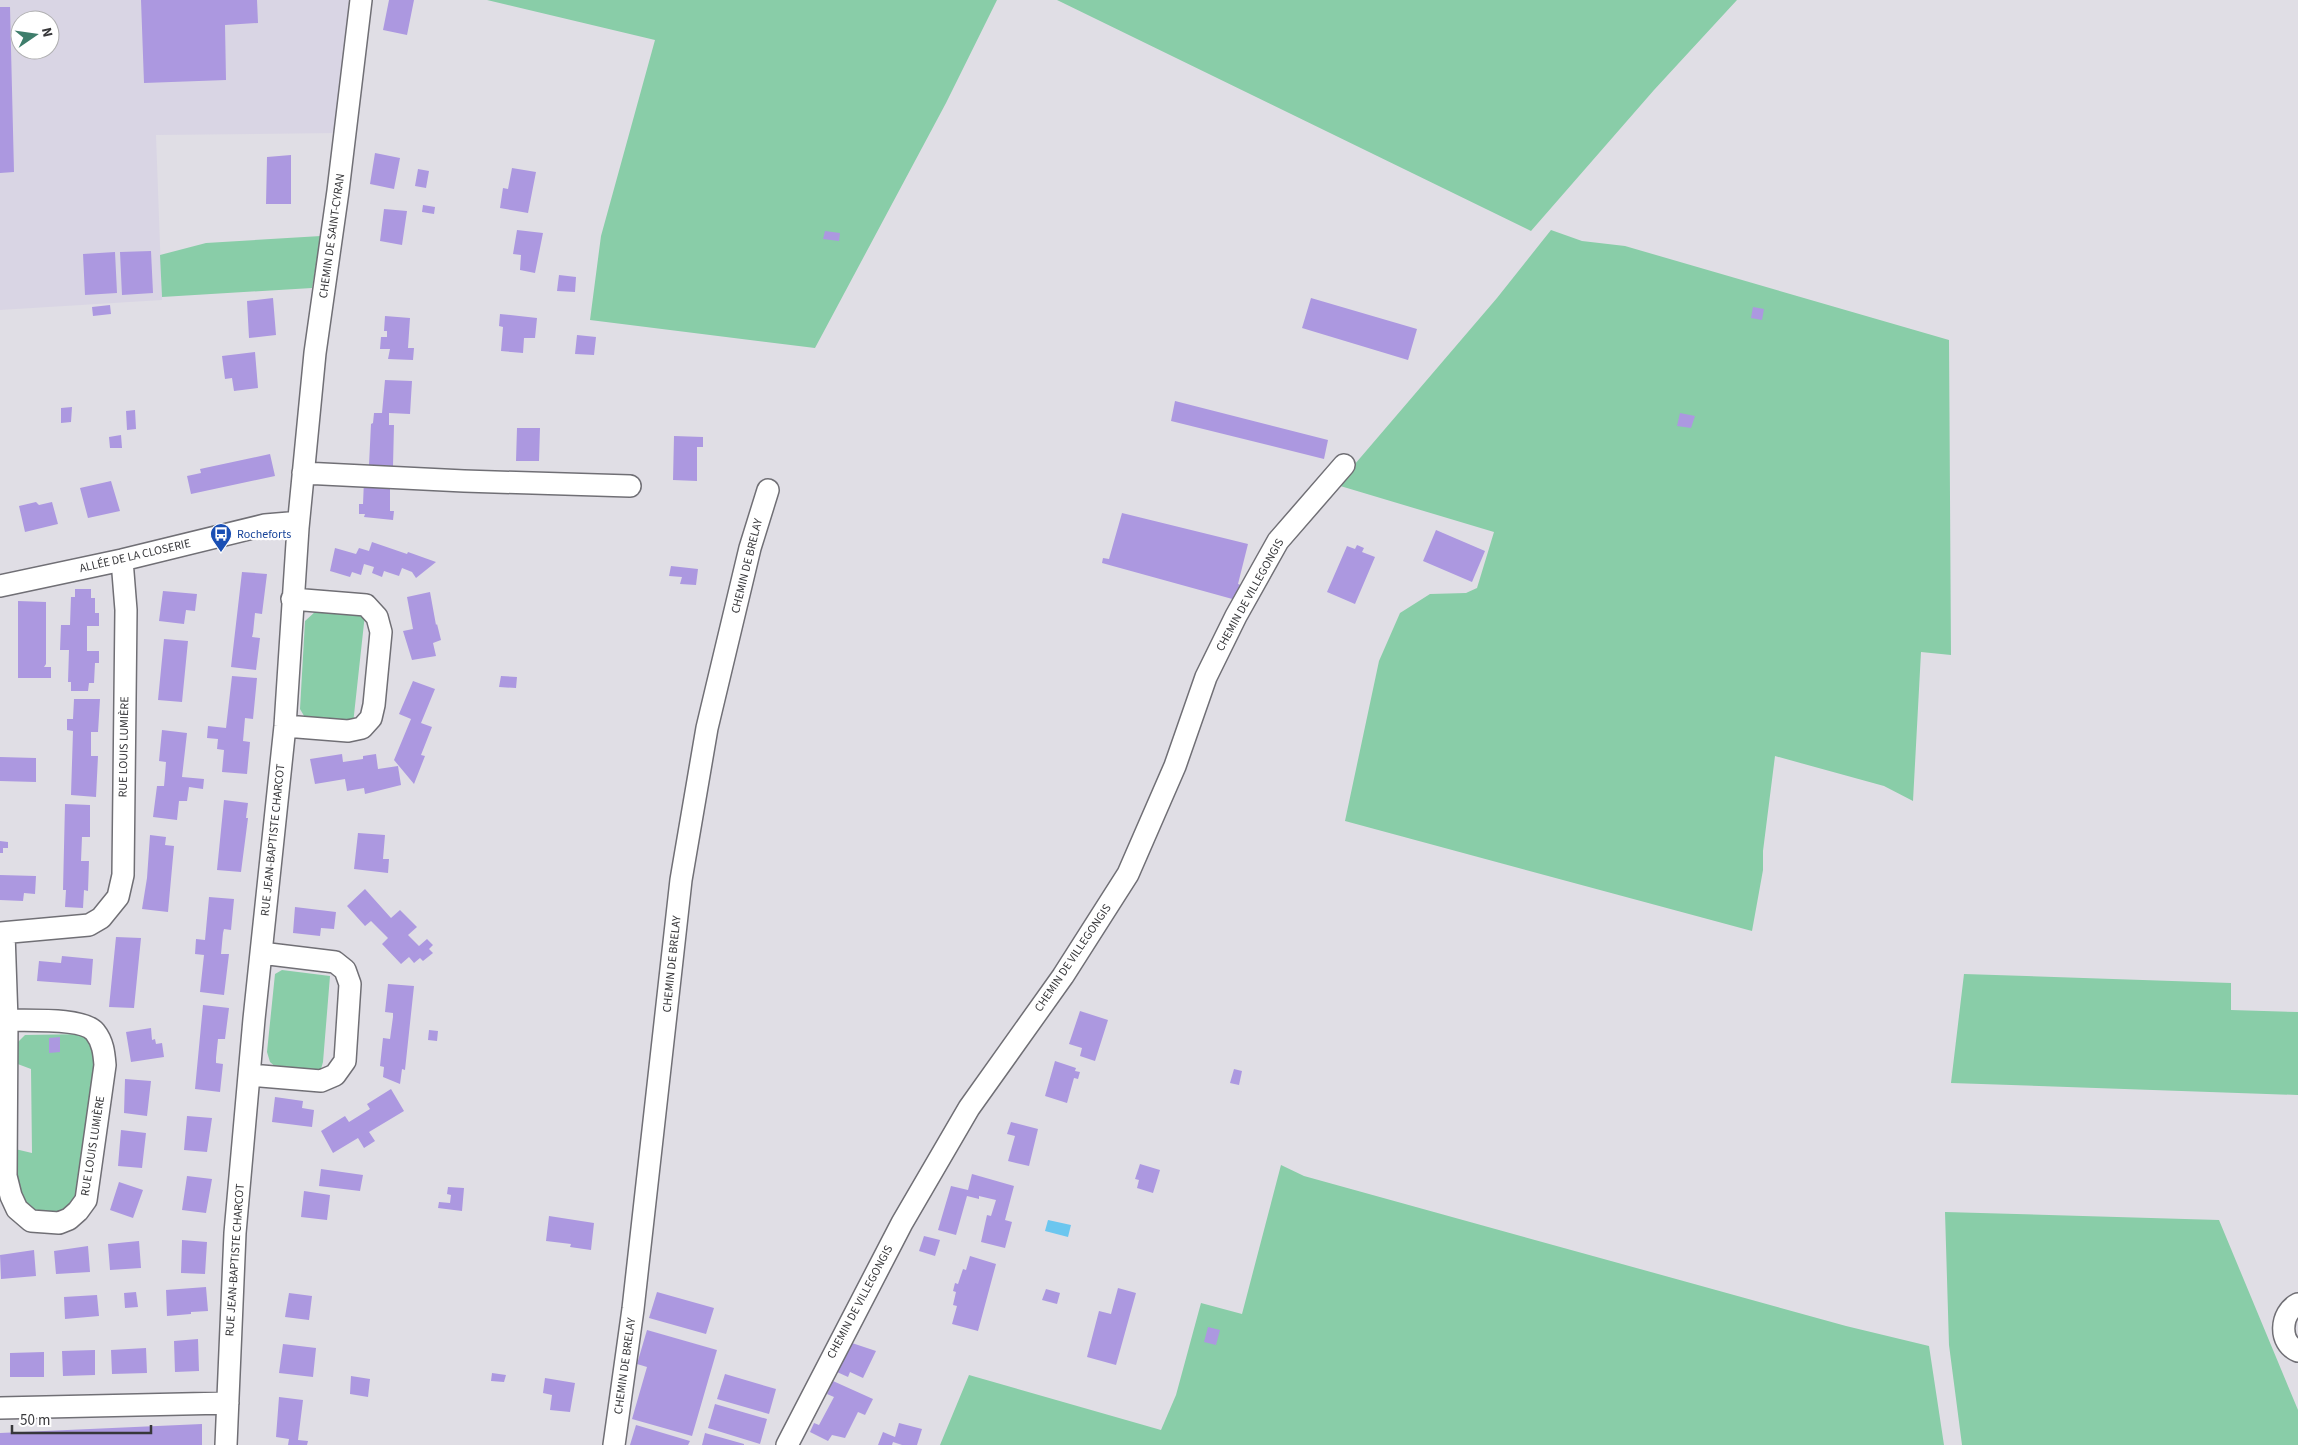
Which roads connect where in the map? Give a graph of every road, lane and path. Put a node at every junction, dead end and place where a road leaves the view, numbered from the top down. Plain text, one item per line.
1 (361, 0) edge
2 (1344, 465) dead end
3 (303, 472) junction
4 (630, 486) dead end
5 (768, 490) dead end
6 (298, 528) junction
7 (122, 560) junction
8 (0, 586) edge
9 (292, 599) junction
10 (285, 726) junction
11 (2, 933) edge
12 (261, 953) junction
13 (7, 1020) junction
14 (250, 1075) junction
15 (2298, 1304) edge
16 (2298, 1351) edge
17 (228, 1403) junction
18 (0, 1408) edge
19 (226, 1445) edge
20 (614, 1445) edge
21 (786, 1445) edge

1 - 3 street, CHEMIN DE SAINT-CYRAN
2 - 21 street, CHEMIN DE VILLEGONGIS
3 - 4 street
3 - 6 street, CHEMIN DE SAINT-CYRAN
5 - 20 street, CHEMIN DE BRELAY
6 - 7 street, ALLÉE DE LA CLOSERIE
6 - 9 street, RUE JEAN-BAPTISTE CHARCOT
7 - 8 street, ALLÉE DE LA CLOSERIE
7 - 11 street, RUE LOUIS LUMIÈRE
9 - 10 street, RUE JEAN-BAPTISTE CHARCOT
9 - 10 street
10 - 12 street, RUE JEAN-BAPTISTE CHARCOT
11 - 13 street, RUE LOUIS LUMIÈRE
12 - 14 street, RUE JEAN-BAPTISTE CHARCOT
12 - 14 street
13 - 13 street, RUE LOUIS LUMIÈRE
14 - 17 street, RUE JEAN-BAPTISTE CHARCOT
15 - 16 street
17 - 18 street
17 - 19 street, RUE JEAN-BAPTISTE CHARCOT

